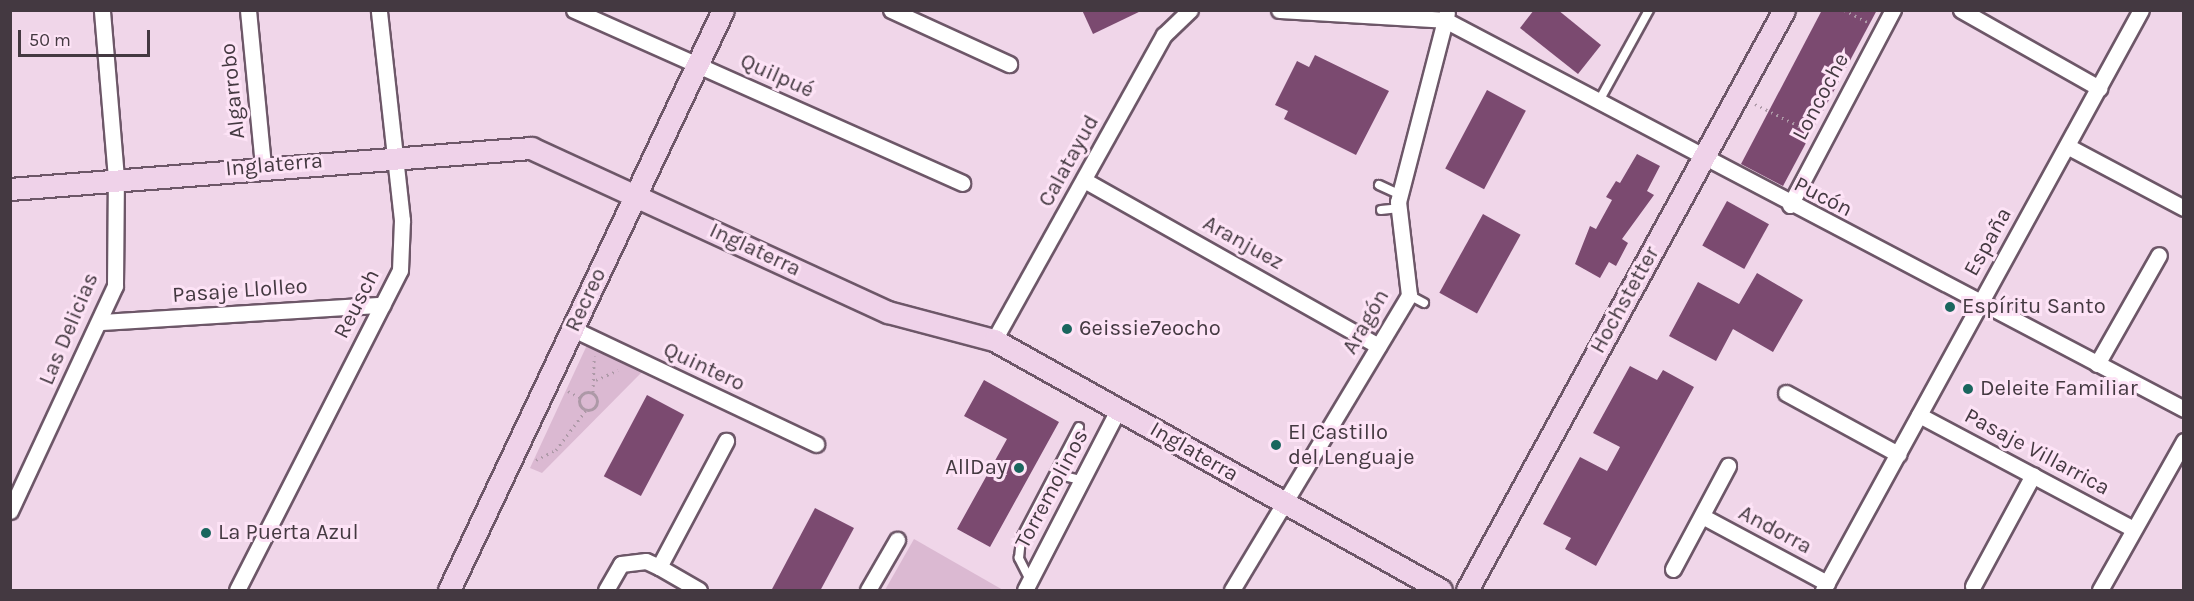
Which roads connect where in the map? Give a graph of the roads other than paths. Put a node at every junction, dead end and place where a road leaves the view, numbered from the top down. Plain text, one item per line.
1 (102, 10) edge
2 (248, 10) edge
3 (379, 10) edge
4 (574, 10) edge
5 (723, 10) edge
6 (891, 10) edge
7 (1190, 10) edge
8 (1279, 10) edge
9 (1649, 10) edge
10 (1784, 10) edge
11 (1893, 10) edge
12 (1961, 10) edge
13 (2141, 10) edge
14 (1446, 15) edge
15 (1009, 64) dead end
16 (698, 66) junction
17 (2099, 88) junction
18 (1597, 105) junction
19 (2067, 146) junction
20 (396, 155) junction
21 (1703, 159) junction
22 (263, 166) junction
23 (116, 178) junction
24 (1084, 180) junction
25 (962, 183) dead end
26 (1379, 185) dead end
27 (10, 189) edge
28 (635, 194) junction
29 (1400, 201) junction
30 (1790, 205) junction
31 (2184, 208) edge
32 (1381, 210) dead end
33 (2159, 255) dead end
34 (1408, 295) junction
35 (1424, 303) dead end
36 (1980, 303) junction
37 (382, 305) junction
38 (101, 322) junction
39 (573, 328) junction
40 (994, 340) junction
41 (1379, 346) junction
42 (2097, 364) junction
43 (1786, 393) dead end
44 (1119, 408) junction
45 (2184, 409) edge
46 (1919, 415) junction
47 (1079, 427) dead end
48 (726, 441) dead end
49 (2184, 441) edge
50 (816, 444) dead end
51 (1898, 454) junction
52 (1728, 466) dead end
53 (1054, 474) junction
54 (2033, 475) junction
55 (1082, 480) junction
56 (1284, 504) junction
57 (10, 511) edge
58 (1702, 516) junction
59 (2133, 529) junction
60 (897, 540) dead end
61 (659, 567) junction
62 (1672, 569) dead end
63 (1027, 585) edge
64 (1973, 586) dead end
65 (1825, 587) edge
66 (237, 591) edge
67 (449, 591) edge
68 (606, 591) edge
69 (699, 591) edge
70 (868, 591) edge
71 (1232, 591) edge
72 (1441, 591) edge
73 (1467, 591) edge
74 (2100, 591) edge

1 - 23 street, Las Delicias
2 - 22 street, Algarrobo
3 - 20 street, Reusch
4 - 16 street, Quilpué
5 - 16 street, Recreo
6 - 15 street
7 - 24 street, Calatayud
8 - 14 street
9 - 18 lane
10 - 21 street, Hochstetter
11 - 30 street, Loncoche
12 - 17 street
13 - 17 street, España
14 - 18 street, Pucón
14 - 29 street, Aragón
16 - 25 street, Quilpué
16 - 28 street, Recreo
17 - 19 street, España
18 - 21 street, Pucón
19 - 31 street
19 - 36 street, España
20 - 22 street, Inglaterra
20 - 28 street, Inglaterra
20 - 37 street, Reusch
21 - 30 street, Pucón
21 - 73 street, Hochstetter
22 - 23 street, Inglaterra
23 - 27 street, Inglaterra
23 - 38 street, Las Delicias
24 - 40 street, Calatayud
24 - 41 street, Aranjuez
26 - 29 lane
28 - 39 street, Recreo
28 - 40 street, Inglaterra
29 - 32 lane
29 - 34 street, Aragón
30 - 36 street, Pucón
33 - 42 street
34 - 35 lane
34 - 41 street, Aragón
36 - 42 street, Pucón
36 - 46 street, España
37 - 38 street, Pasaje Llolleo
37 - 66 street, Reusch
38 - 57 street, Las Delicias
39 - 50 street, Quintero
39 - 67 street, Recreo
40 - 44 street, Inglaterra
41 - 56 street, Aragón
42 - 45 street, Pucón
43 - 51 street
44 - 55 street, Torremolinos
44 - 56 street, Inglaterra
46 - 51 street, España
46 - 54 street, Pasaje Villarrica
47 - 53 lane
48 - 61 street
49 - 59 street
51 - 65 street, España
52 - 58 street, Andorra
53 - 55 lane
53 - 63 lane
54 - 59 street, Pasaje Villarrica
54 - 64 street
55 - 63 street, Torremolinos
56 - 71 street, Aragón
56 - 72 street, Inglaterra
58 - 62 street, Andorra
58 - 65 street, Andorra
59 - 74 street
60 - 70 street
61 - 68 street
61 - 69 street

